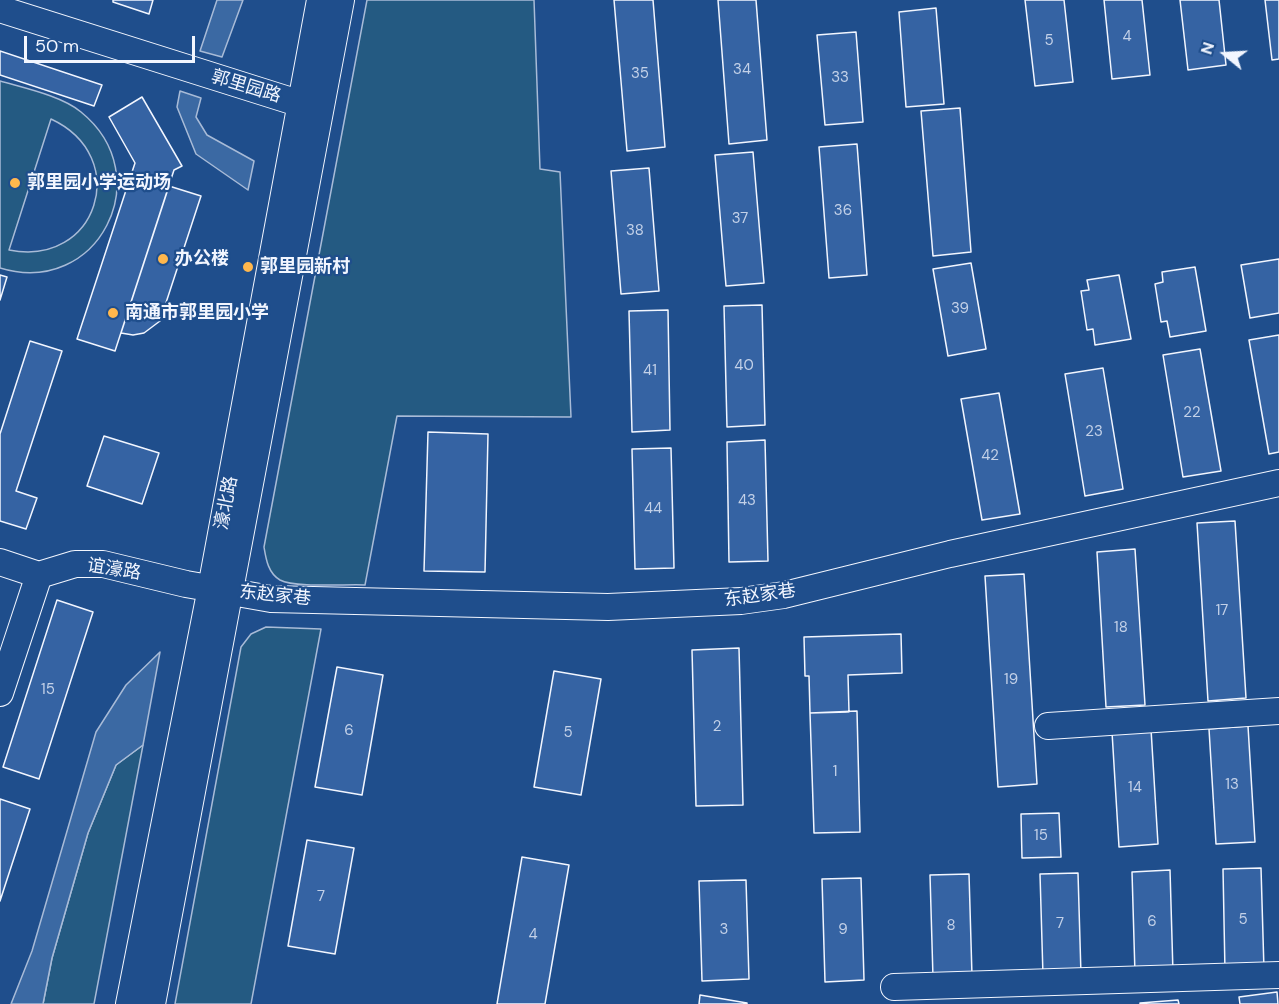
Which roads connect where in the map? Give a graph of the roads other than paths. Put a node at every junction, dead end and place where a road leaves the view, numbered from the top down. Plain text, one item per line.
1 (320, 0) edge
2 (341, 0) edge
3 (0, 9) edge
4 (310, 107) junction
5 (1279, 483) edge
6 (0, 562) edge
7 (39, 575) junction
8 (221, 590) junction
9 (0, 693) edge
10 (1279, 711) edge
11 (1048, 726) dead end
12 (1279, 975) edge
13 (894, 987) dead end
14 (129, 1004) edge
15 (152, 1004) edge

1 - 4 street, 濠北路
2 - 4 street, 濠北路
3 - 4 street, 郭里园路
4 - 8 street, 濠北路
5 - 8 street, 东赵家巷
6 - 7 street
7 - 8 street, 谊濠路
7 - 9 street
8 - 14 street, 濠北路
8 - 15 street, 濠北路
10 - 11 street
12 - 13 street

